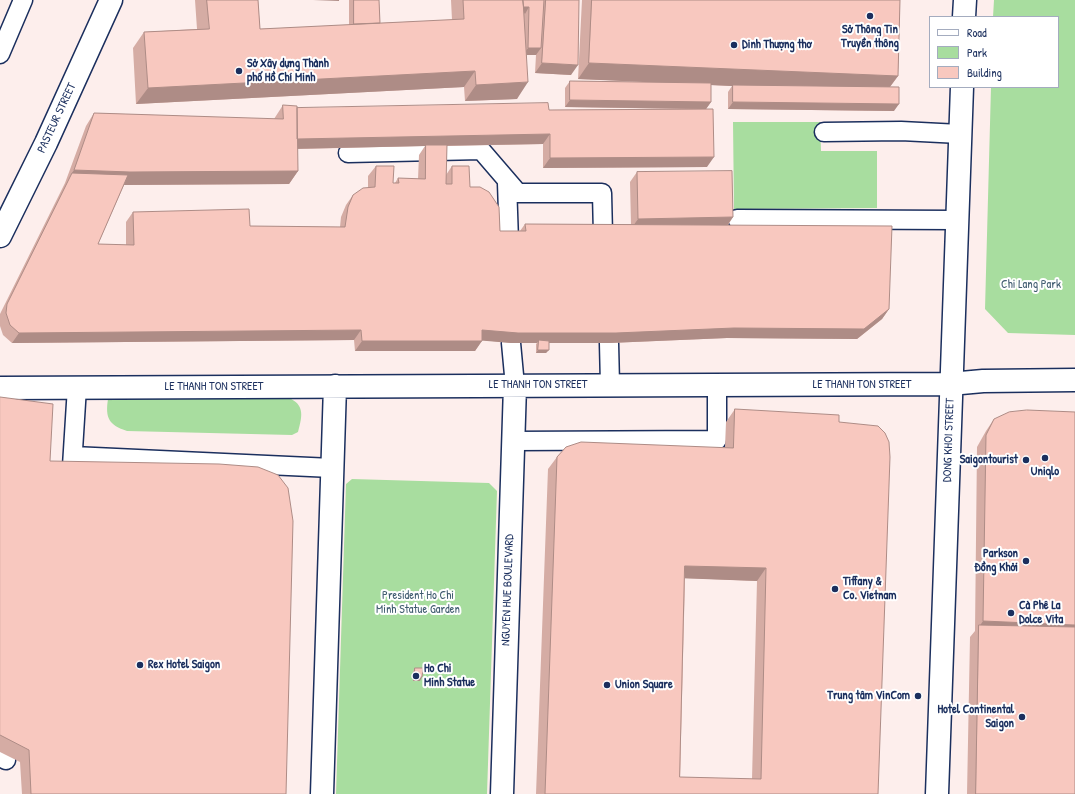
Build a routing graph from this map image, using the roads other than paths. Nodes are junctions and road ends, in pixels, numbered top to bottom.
1 (23, 0) edge
2 (111, 0) edge
3 (965, 0) edge
4 (964, 16) edge
5 (0, 54) edge
6 (962, 88) edge
7 (824, 132) dead end
8 (960, 134) junction
9 (348, 153) edge
10 (507, 183) junction
11 (737, 219) dead end
12 (956, 220) junction
13 (603, 235) edge
14 (0, 236) edge
15 (510, 241) edge
16 (511, 343) edge
17 (609, 343) edge
18 (1075, 380) edge
19 (950, 384) junction
20 (610, 385) junction
21 (335, 386) junction
22 (515, 386) junction
23 (717, 386) junction
24 (77, 387) junction
25 (0, 388) edge
26 (513, 441) junction
27 (72, 456) junction
28 (332, 468) junction
29 (71, 475) edge
30 (322, 794) edge
31 (502, 794) edge
32 (937, 794) edge

1 - 5 lane
2 - 14 street, PASTEUR STREET
3 - 4 street
6 - 8 street, DONG KHOI STREET
7 - 8 lane
8 - 12 street, DONG KHOI STREET
9 - 10 lane
10 - 13 lane
10 - 15 lane
11 - 12 lane
12 - 19 street, DONG KHOI STREET
16 - 22 lane
17 - 20 lane
18 - 19 street, LE THANH TON STREET
19 - 23 street, LE THANH TON STREET
19 - 32 street, DONG KHOI STREET
20 - 22 street, LE THANH TON STREET
20 - 23 street, LE THANH TON STREET
21 - 22 street, LE THANH TON STREET
21 - 24 street, LE THANH TON STREET
21 - 28 street
22 - 26 street, NGUYEN HUE BOULEVARD
23 - 26 lane
24 - 25 street, LE THANH TON STREET
24 - 27 lane
26 - 31 street, NGUYEN HUE BOULEVARD
27 - 28 lane
27 - 29 lane
28 - 30 street

